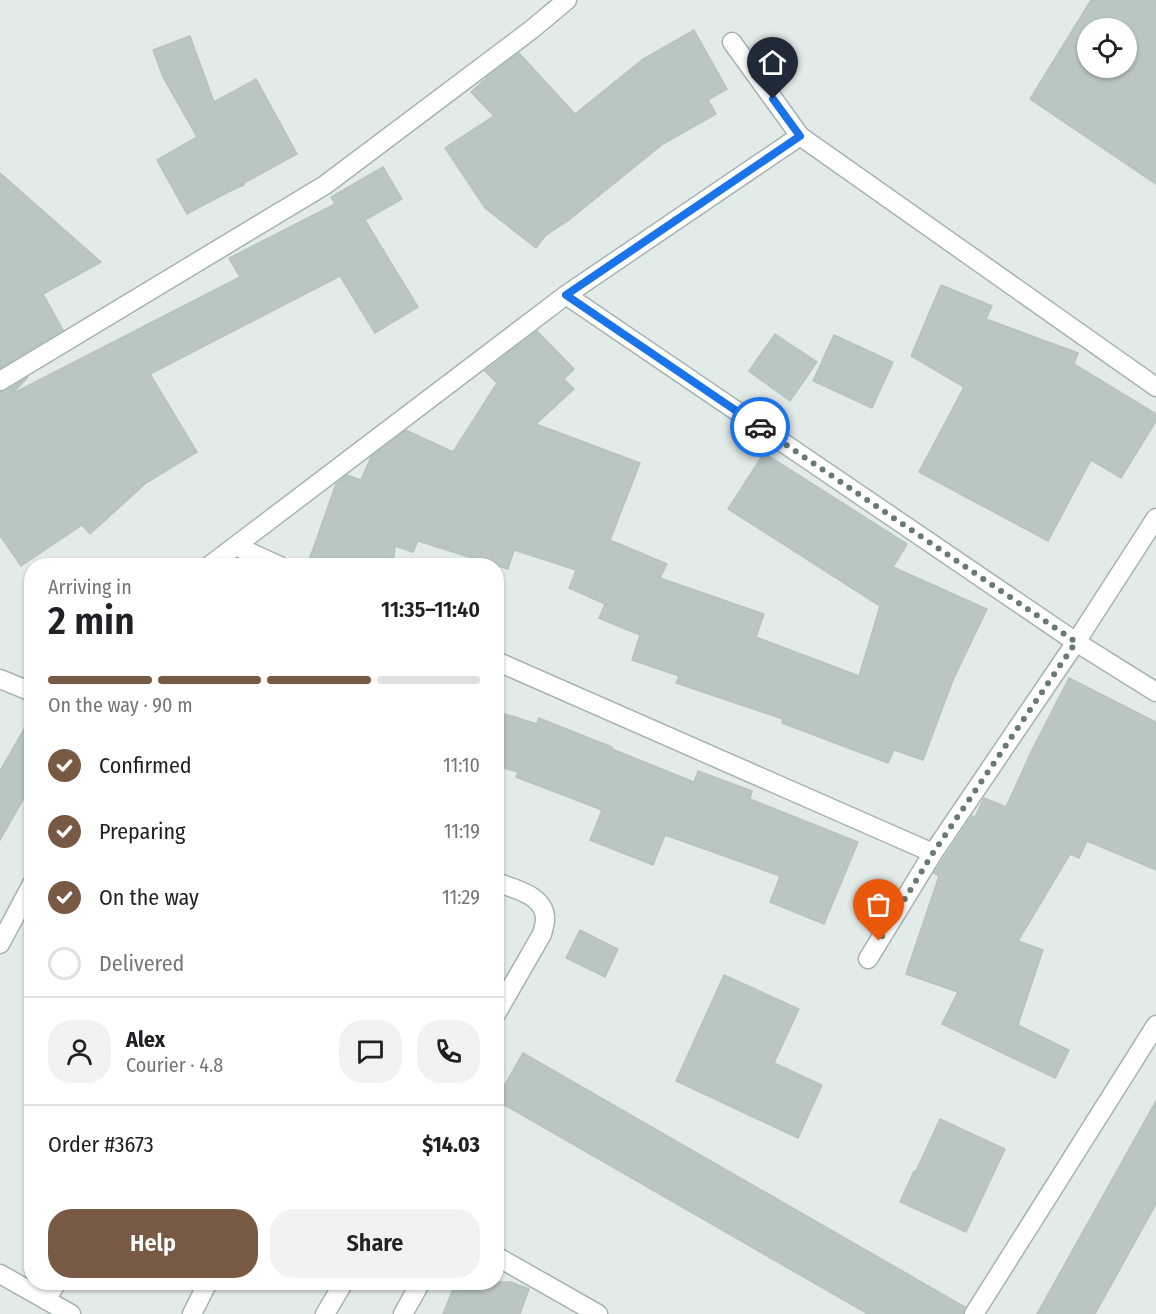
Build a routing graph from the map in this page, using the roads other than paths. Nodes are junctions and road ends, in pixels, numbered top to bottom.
1 (567, 0) edge
2 (732, 42) dead end
3 (800, 136) junction
4 (566, 295) junction
5 (0, 381) edge
6 (1156, 387) edge
7 (1156, 518) edge
8 (236, 546) junction
9 (220, 558) edge
10 (262, 558) edge
11 (1076, 642) junction
12 (504, 665) edge
13 (0, 679) edge
14 (24, 689) edge
15 (1156, 692) edge
16 (933, 853) junction
17 (504, 885) edge
18 (24, 899) edge
19 (0, 944) edge
20 (868, 959) dead end
21 (504, 1000) edge
22 (1156, 1025) edge
23 (504, 1261) edge
24 (0, 1274) edge
25 (24, 1288) edge
26 (28, 1290) edge
27 (52, 1290) edge
28 (204, 1290) edge
29 (339, 1290) edge
30 (416, 1290) edge
31 (46, 1300) junction
32 (71, 1314) edge
33 (192, 1314) edge
34 (325, 1314) edge
35 (403, 1314) edge
36 (598, 1314) edge
37 (974, 1314) edge

1 - 5 street
2 - 3 street
3 - 4 street
3 - 6 street
4 - 8 street
4 - 11 street
7 - 11 street
8 - 9 street
8 - 10 street
11 - 15 street
11 - 16 street
12 - 16 street
13 - 14 street
16 - 20 street
17 - 21 street
18 - 19 street
22 - 37 street
23 - 36 street
24 - 25 street
26 - 31 street
27 - 31 street
28 - 33 street
29 - 34 street
30 - 35 street
31 - 32 street

